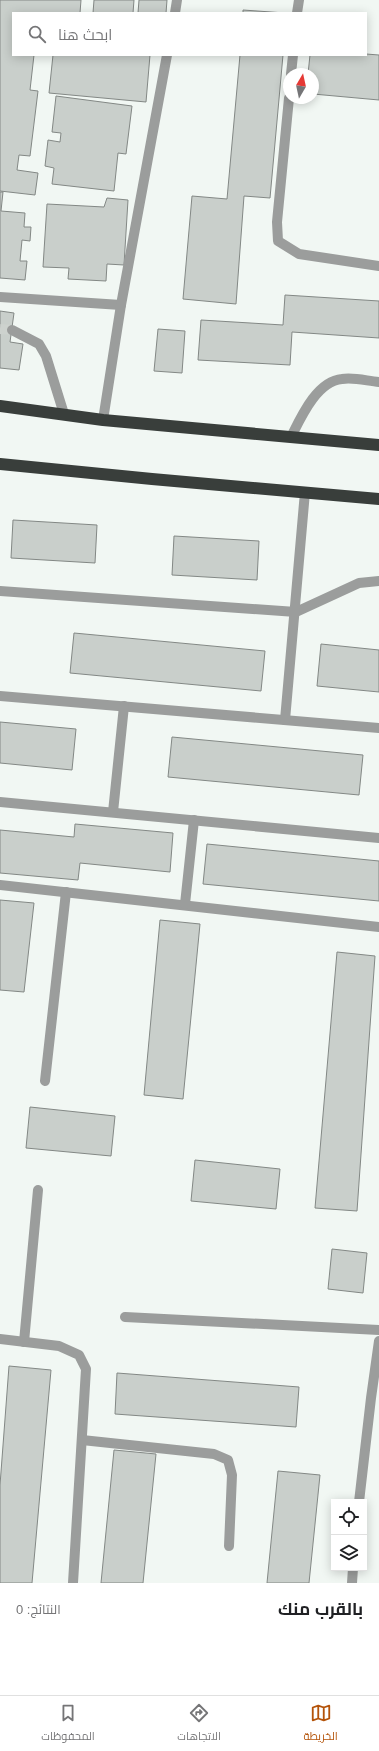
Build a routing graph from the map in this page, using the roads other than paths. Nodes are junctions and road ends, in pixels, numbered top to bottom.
1 (177, 0) edge
2 (299, 0) edge
3 (175, 12) edge
4 (297, 12) edge
5 (167, 56) edge
6 (293, 56) edge
7 (292, 68) edge
8 (288, 104) edge
9 (379, 266) edge
10 (0, 297) edge
11 (120, 305) junction
12 (12, 330) tunnel mouth
13 (379, 382) edge
14 (0, 406) edge
15 (64, 414) junction
16 (103, 420) junction
17 (291, 436) junction
18 (379, 444) edge
19 (0, 464) edge
20 (305, 492) junction
21 (379, 499) edge
22 (379, 581) edge
23 (0, 591) edge
24 (296, 612) junction
25 (0, 696) edge
26 (124, 706) junction
27 (285, 720) junction
28 (379, 728) edge
29 (0, 802) edge
30 (113, 812) junction
31 (194, 820) junction
32 (379, 838) edge
33 (0, 885) edge
34 (66, 892) junction
35 (185, 904) junction
36 (379, 927) edge
37 (45, 1081) dead end
38 (38, 1190) dead end
39 (125, 1317) dead end
40 (379, 1330) edge
41 (0, 1339) edge
42 (379, 1341) edge
43 (24, 1342) junction
44 (82, 1440) junction
45 (359, 1499) edge
46 (229, 1546) dead end
47 (353, 1571) edge
48 (73, 1583) edge
49 (352, 1583) edge

1 - 3 street
2 - 4 street
5 - 11 street
6 - 7 street
8 - 9 street
10 - 11 street
11 - 16 street
12 - 15 street
13 - 17 street
14 - 15 highway
15 - 16 highway
16 - 17 highway
17 - 18 highway
19 - 20 highway
20 - 21 highway
20 - 24 street
22 - 24 street
23 - 24 street
24 - 27 street
25 - 26 street
26 - 27 street
26 - 30 street
27 - 28 street
29 - 30 street
30 - 31 street
31 - 32 street
31 - 35 street
33 - 34 street
34 - 35 street
34 - 37 street
35 - 36 street
38 - 43 street
39 - 40 street
41 - 43 street
42 - 45 street
43 - 44 street
44 - 46 street
44 - 48 street
47 - 49 street

